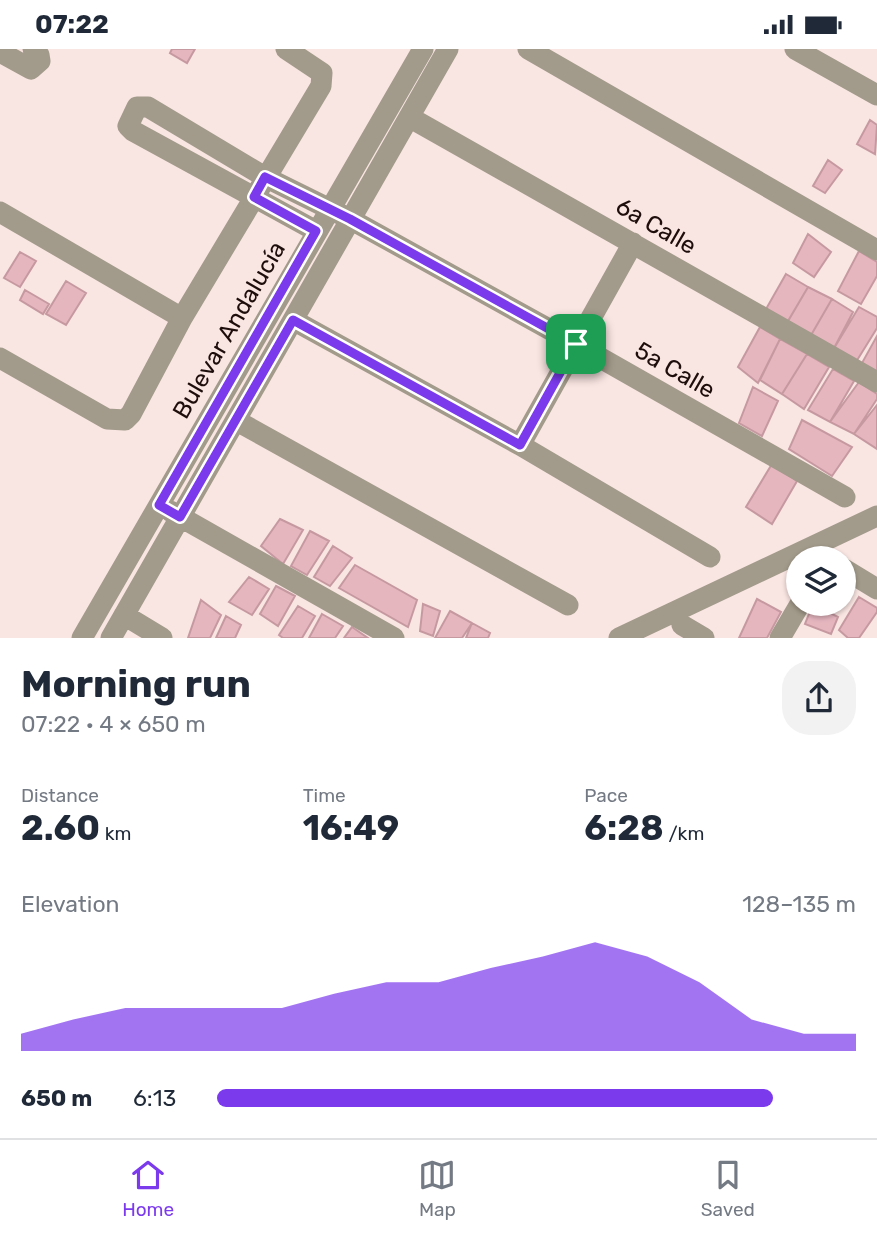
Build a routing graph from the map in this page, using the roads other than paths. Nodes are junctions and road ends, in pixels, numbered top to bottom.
1 (33, 49) edge
2 (286, 49) edge
3 (423, 49) edge
4 (448, 49) edge
5 (528, 49) edge
6 (795, 49) edge
7 (0, 52) edge
8 (877, 95) edge
9 (409, 117) junction
10 (265, 177) junction
11 (254, 197) junction
12 (330, 209) junction
13 (0, 212) edge
14 (350, 219) junction
15 (316, 231) junction
16 (633, 243) junction
17 (877, 250) edge
18 (182, 319) junction
19 (293, 320) junction
20 (576, 344) junction
21 (0, 358) edge
22 (877, 382) edge
23 (237, 421) junction
24 (520, 445) junction
25 (845, 497) dead end
26 (159, 505) junction
27 (877, 516) edge
28 (180, 517) junction
29 (710, 557) dead end
30 (856, 576) edge
31 (877, 589) edge
32 (568, 605) dead end
33 (124, 615) junction
34 (793, 616) edge
35 (682, 625) dead end
36 (82, 638) edge
37 (111, 638) edge
38 (162, 638) edge
39 (394, 638) edge
40 (619, 638) edge
41 (705, 638) edge
42 (780, 638) edge

1 - 7 street
2 - 10 street
3 - 12 street, Bulevar Andalucía
4 - 9 street, Bulevar Andalucía
5 - 17 street
6 - 8 street
9 - 14 street, Bulevar Andalucía
9 - 16 street, 6a Calle
10 - 11 street
10 - 11 street, 5a Calle
10 - 12 street, 5a Calle
11 - 15 street
11 - 18 street
12 - 14 street, 5a Calle
12 - 15 street, Bulevar Andalucía
13 - 18 street
14 - 19 street, Bulevar Andalucía
14 - 20 street, 5a Calle
15 - 26 street, Bulevar Andalucía
16 - 20 street
16 - 22 street, 6a Calle
18 - 21 street
19 - 23 street, Bulevar Andalucía
19 - 24 street
20 - 24 street
20 - 25 street, 5a Calle
23 - 28 street, Bulevar Andalucía
23 - 32 street
24 - 29 street
26 - 28 street
26 - 36 street, Bulevar Andalucía
27 - 40 street
28 - 33 street, Bulevar Andalucía
28 - 39 street
30 - 31 street
33 - 37 street, Bulevar Andalucía
33 - 38 street
34 - 42 street
35 - 41 street

